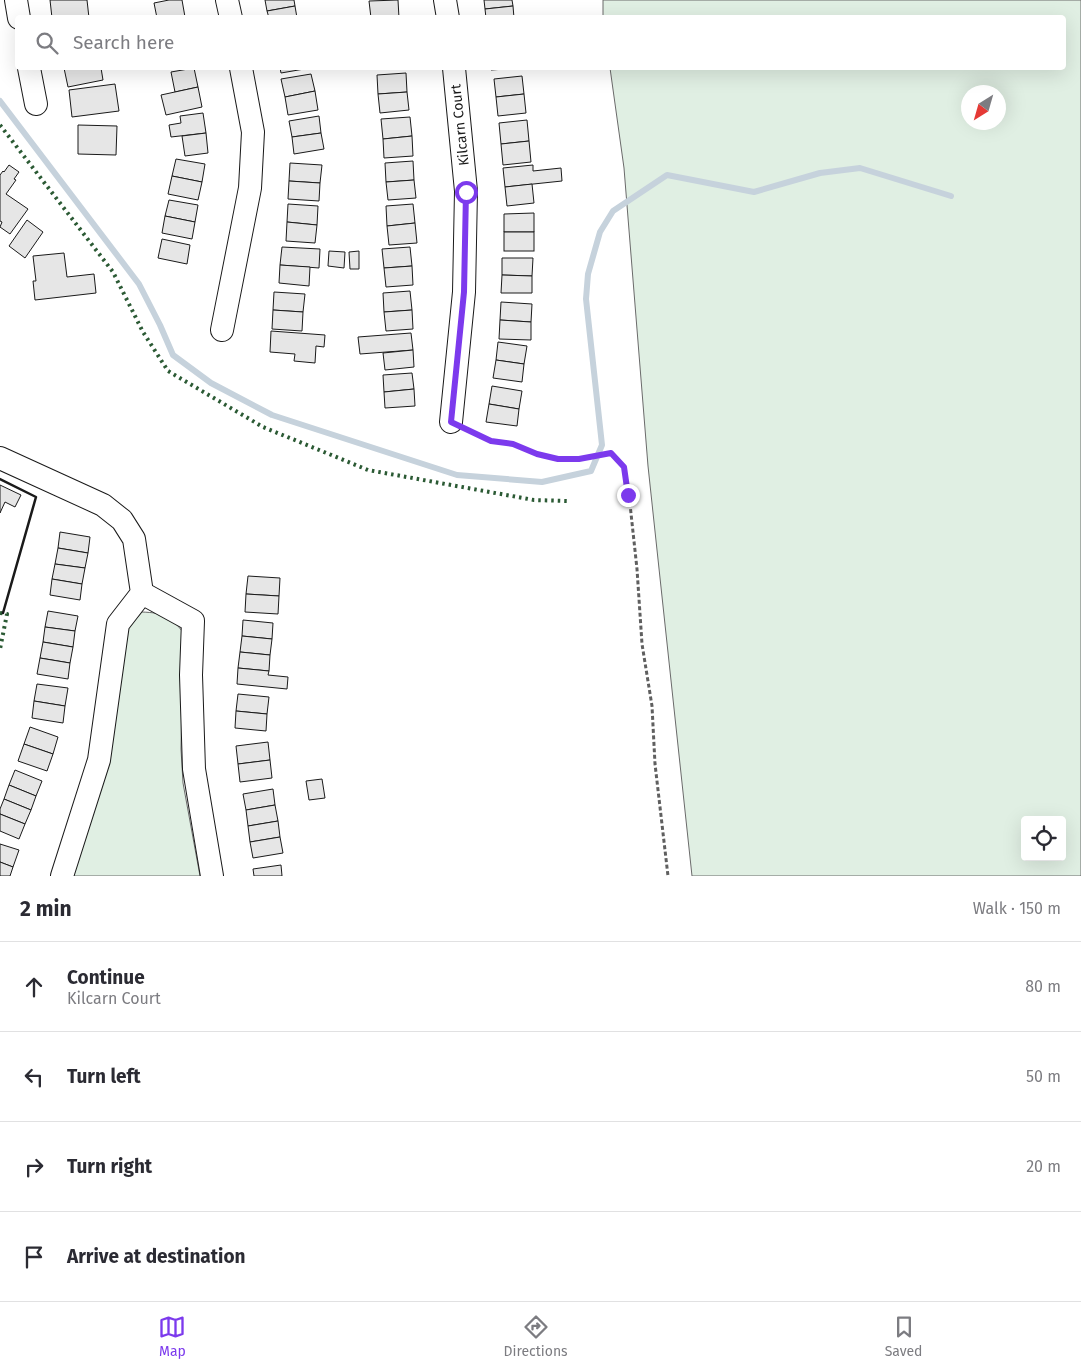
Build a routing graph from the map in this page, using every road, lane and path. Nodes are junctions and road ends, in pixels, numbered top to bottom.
1 (16, 0) edge
2 (228, 0) edge
3 (445, 0) edge
4 (18, 15) edge
5 (230, 15) edge
6 (448, 15) edge
7 (29, 70) edge
8 (241, 70) edge
9 (454, 70) edge
10 (36, 104) dead end
11 (222, 330) dead end
12 (451, 422) joint
13 (0, 458) edge
14 (142, 593) junction
15 (62, 876) edge
16 (212, 876) edge
17 (668, 876) edge

1 - 4 street
2 - 5 street
3 - 6 street
7 - 10 street
8 - 11 street
9 - 12 street, Kilcarn Court
12 - 17 path
13 - 14 street
14 - 15 street
14 - 16 street

